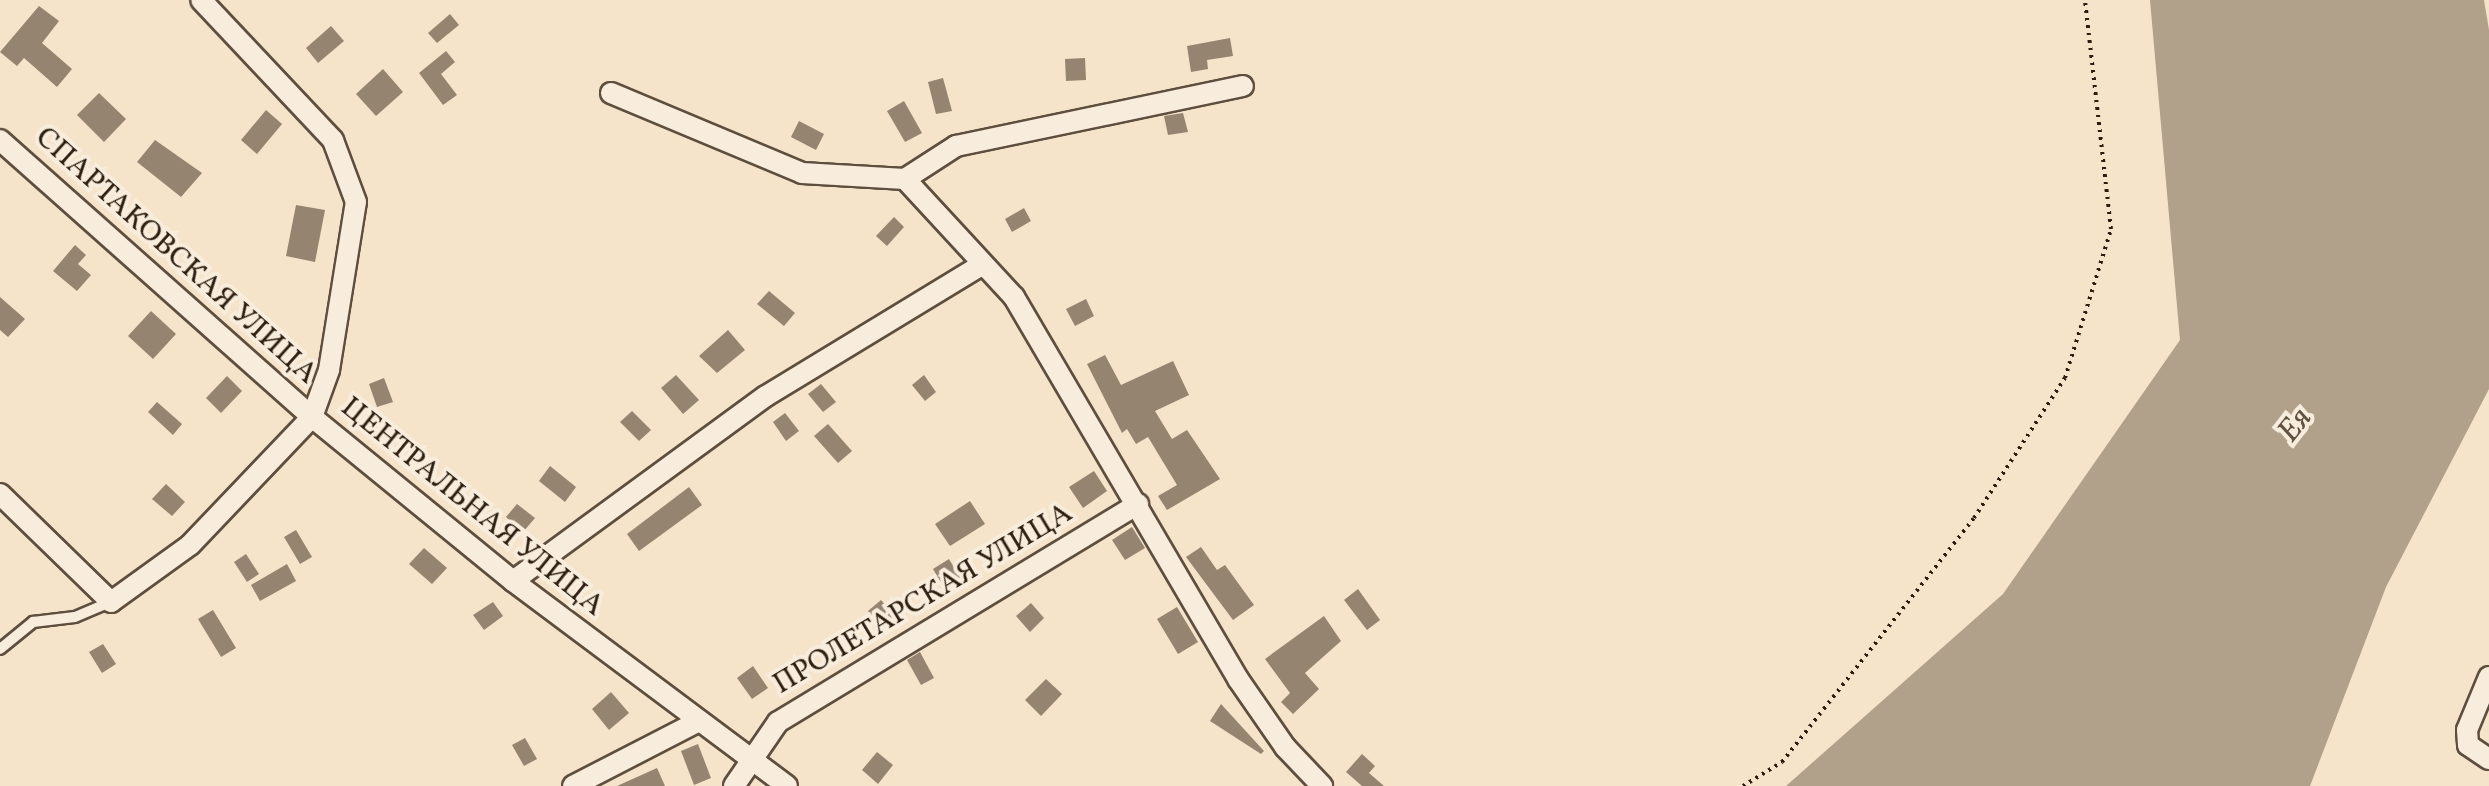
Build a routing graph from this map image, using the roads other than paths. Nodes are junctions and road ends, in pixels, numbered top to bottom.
1 (201, 0) edge
2 (1243, 86) dead end
3 (611, 93) dead end
4 (0, 140) edge
5 (905, 179) junction
6 (980, 266) junction
7 (312, 417) junction
8 (0, 494) edge
9 (1138, 504) junction
10 (513, 581) junction
11 (111, 602) junction
12 (0, 649) edge
13 (2489, 677) edge
14 (697, 722) junction
15 (753, 758) junction
16 (2489, 759) edge
17 (573, 786) edge
18 (734, 786) edge
19 (787, 786) edge
20 (1322, 786) edge

1 - 7 street
2 - 5 street
3 - 5 street
4 - 7 street, СПАРТАКОВСКАЯ УЛИЦА
5 - 6 street
6 - 9 street
6 - 10 street
7 - 10 street, ЦЕНТРАЛЬНАЯ УЛИЦА
7 - 11 street, ЦЕНТРАЛЬНАЯ УЛИЦА
8 - 11 street
9 - 15 street, ПРОЛЕТАРСКАЯ УЛИЦА
9 - 20 street
10 - 14 street, ЦЕНТРАЛЬНАЯ УЛИЦА
11 - 12 lane
13 - 16 street
14 - 15 street, ЦЕНТРАЛЬНАЯ УЛИЦА
14 - 17 street
15 - 18 street
15 - 19 street, ЦЕНТРАЛЬНАЯ УЛИЦА

